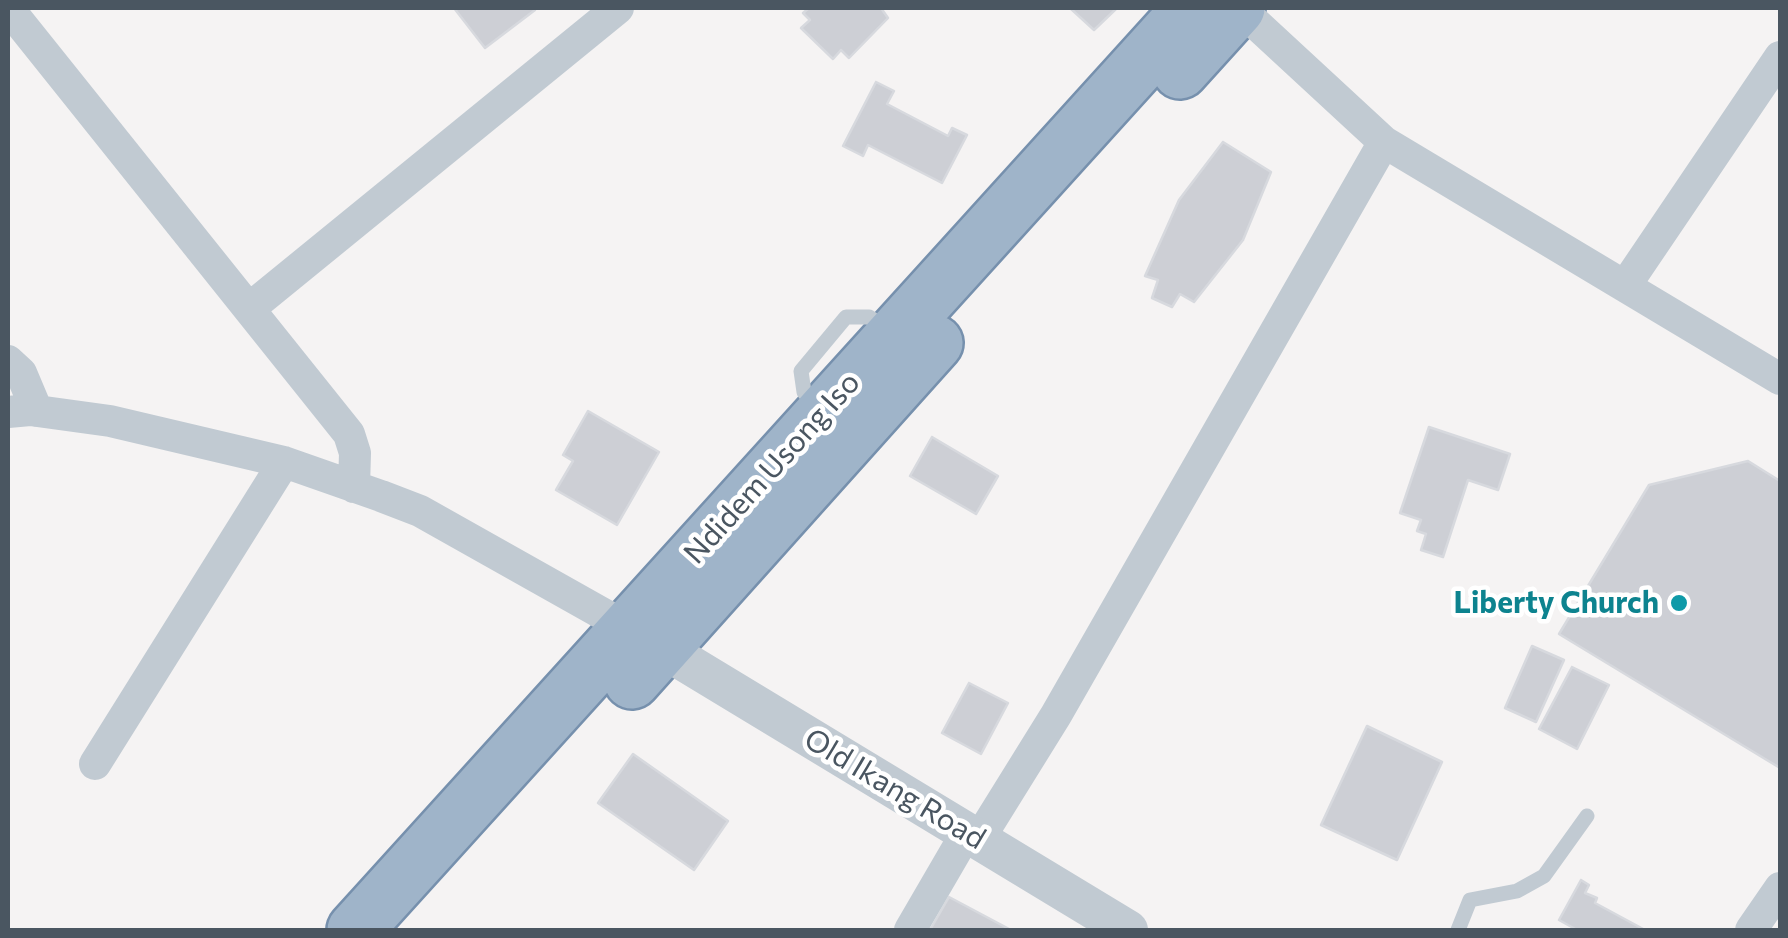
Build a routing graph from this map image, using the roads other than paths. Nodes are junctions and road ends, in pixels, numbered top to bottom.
1 (618, 8) edge
2 (1191, 8) edge
3 (1238, 8) edge
4 (26, 14) edge
5 (1780, 57) edge
6 (1384, 142) junction
7 (1625, 286) junction
8 (250, 308) junction
9 (8, 361) edge
10 (1780, 380) edge
11 (22, 411) edge
12 (284, 462) junction
13 (354, 486) junction
14 (645, 638) junction
15 (96, 764) dead end
16 (1587, 816) dead end
17 (973, 835) junction
18 (1780, 888) edge
19 (355, 930) edge
20 (404, 930) edge
21 (910, 930) edge
22 (1128, 930) edge
23 (1458, 930) edge
24 (1751, 930) edge

1 - 8 street
2 - 14 highway, Ndidem Usong Iso
3 - 6 street
3 - 14 highway, Ndidem Usong Iso
4 - 8 street
5 - 7 street
6 - 7 street
6 - 17 street
7 - 10 street
8 - 13 street
9 - 11 street
11 - 12 street
12 - 13 street
12 - 15 street
13 - 14 street
14 - 17 street, Old Ikang Road
14 - 19 highway, Ndidem Usong Iso
14 - 20 highway, Ndidem Usong Iso
16 - 23 lane
17 - 21 street
17 - 22 street, Old Ikang Road
18 - 24 street

